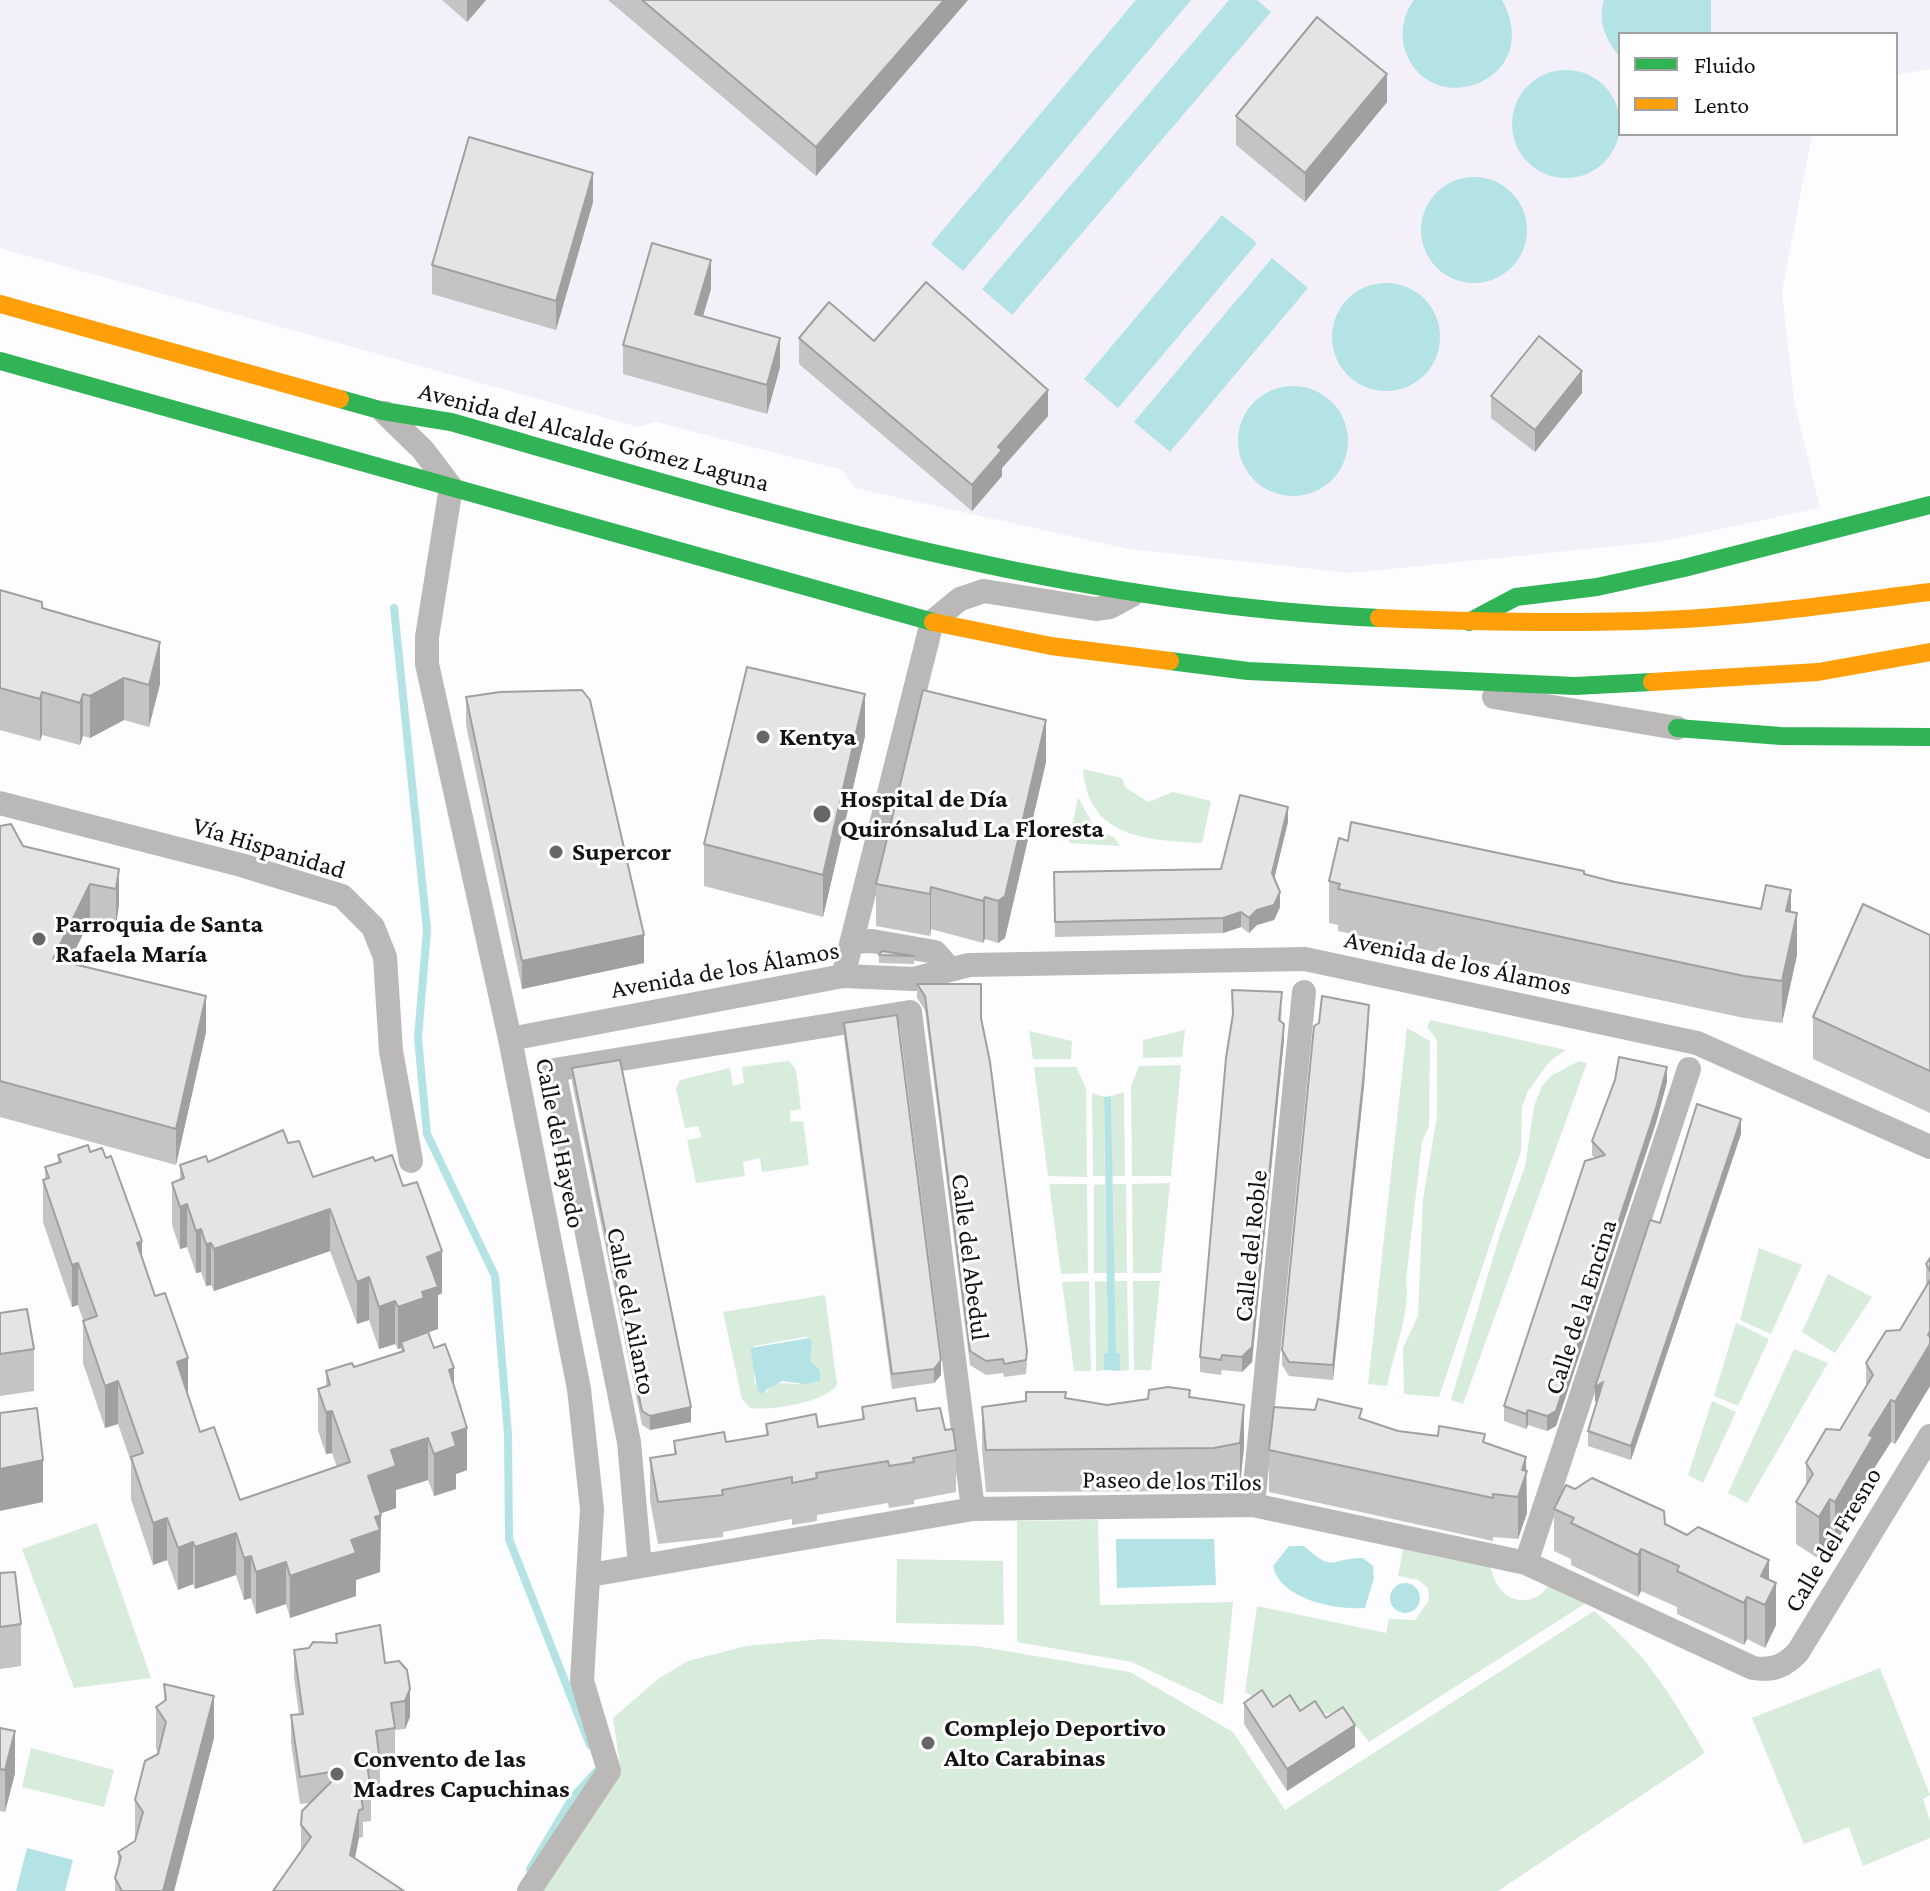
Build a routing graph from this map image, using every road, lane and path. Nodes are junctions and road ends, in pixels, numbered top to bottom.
1 (0, 304) edge
2 (0, 361) edge
3 (383, 411) junction
4 (451, 487) junction
5 (1930, 505) edge
6 (1930, 592) edge
7 (1132, 595) junction
8 (932, 622) junction
9 (1469, 622) junction
10 (1930, 652) edge
11 (1389, 679) junction
12 (1677, 728) joint
13 (1930, 737) edge
14 (0, 803) edge
15 (852, 942) junction
16 (950, 969) junction
17 (843, 976) junction
18 (1304, 992) dead end
19 (510, 1039) junction
20 (1689, 1069) dead end
21 (554, 1070) joint
22 (1930, 1147) edge
23 (411, 1161) dead end
24 (1930, 1436) edge
25 (1253, 1505) junction
26 (973, 1509) junction
27 (1526, 1563) junction
28 (640, 1566) junction
29 (590, 1575) junction
30 (1778, 1668) joint
31 (529, 1891) edge

1 - 3 main road, Avenida del Alcalde Gómez Laguna
2 - 4 main road
3 - 4 street
3 - 7 main road, Avenida del Alcalde Gómez Laguna
4 - 8 main road
4 - 19 street, Calle del Hayedo
5 - 9 main road
6 - 9 main road, Avenida del Alcalde Gómez Laguna
7 - 8 street, Avenida del Alcalde Gómez Laguna
7 - 9 main road, Avenida del Alcalde Gómez Laguna
8 - 11 main road
8 - 15 street
10 - 11 main road
11 - 12 street
12 - 13 main road
14 - 23 street, Vía Hispanidad
15 - 16 street, Avenida de los Álamos
15 - 17 street
16 - 17 street, Avenida de los Álamos
16 - 22 street, Avenida de los Álamos
17 - 19 street, Avenida de los Álamos
18 - 25 street, Calle del Roble
19 - 29 street, Calle del Hayedo
20 - 27 street, Calle de la Encina
21 - 26 street, Calle del Abedul
21 - 28 street, Calle del Ailanto
24 - 30 street, Calle del Fresno
25 - 26 street, Paseo de los Tilos
25 - 27 street, Paseo de los Tilos
26 - 28 street, Paseo de los Tilos
27 - 30 street, Paseo de los Tilos
28 - 29 street, Paseo de los Tilos
29 - 31 street, Calle del Hayedo

